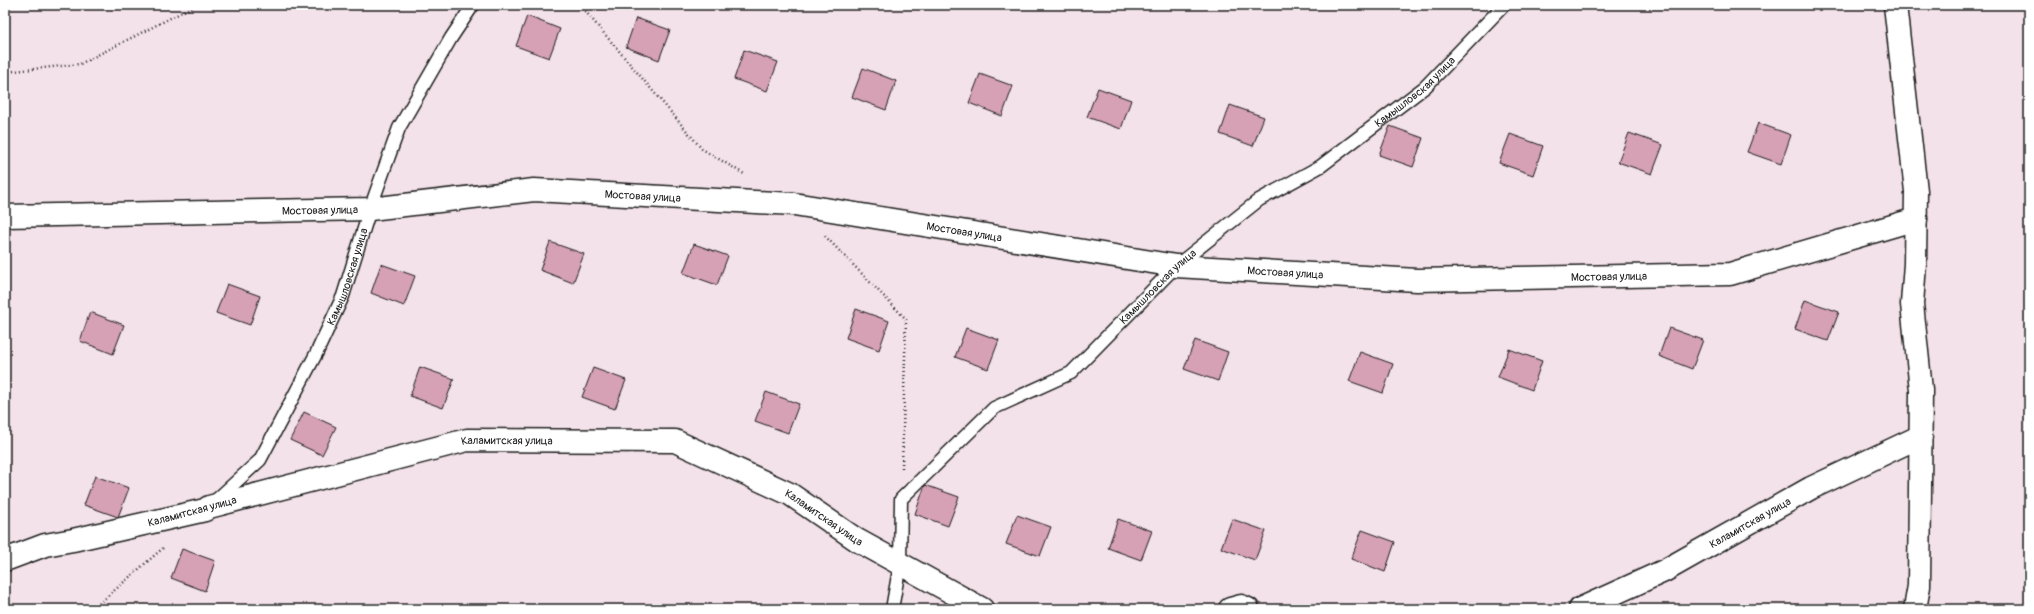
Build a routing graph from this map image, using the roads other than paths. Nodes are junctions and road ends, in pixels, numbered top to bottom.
1 (473, 5) edge
2 (1504, 5) edge
3 (1895, 5) edge
4 (370, 208) junction
5 (5, 216) edge
6 (1916, 219) junction
7 (1176, 266) junction
8 (1921, 436) junction
9 (205, 510) junction
10 (5, 560) edge
11 (900, 564) junction
12 (892, 609) edge
13 (982, 609) edge
14 (1230, 609) edge
15 (1248, 609) edge
16 (1580, 609) edge
17 (1915, 609) edge

1 - 4 lane, Камышловская улица
2 - 7 lane, Камышловская улица
3 - 6 street
4 - 5 street, Мостовая улица
4 - 7 street, Мостовая улица
4 - 9 lane, Камышловская улица
6 - 7 street, Мостовая улица
6 - 8 street
7 - 11 lane, Камышловская улица
8 - 16 street, Каламитская улица
8 - 17 street
9 - 10 street, Каламитская улица
9 - 11 street, Каламитская улица
11 - 12 lane
11 - 13 street, Каламитская улица
14 - 15 street

